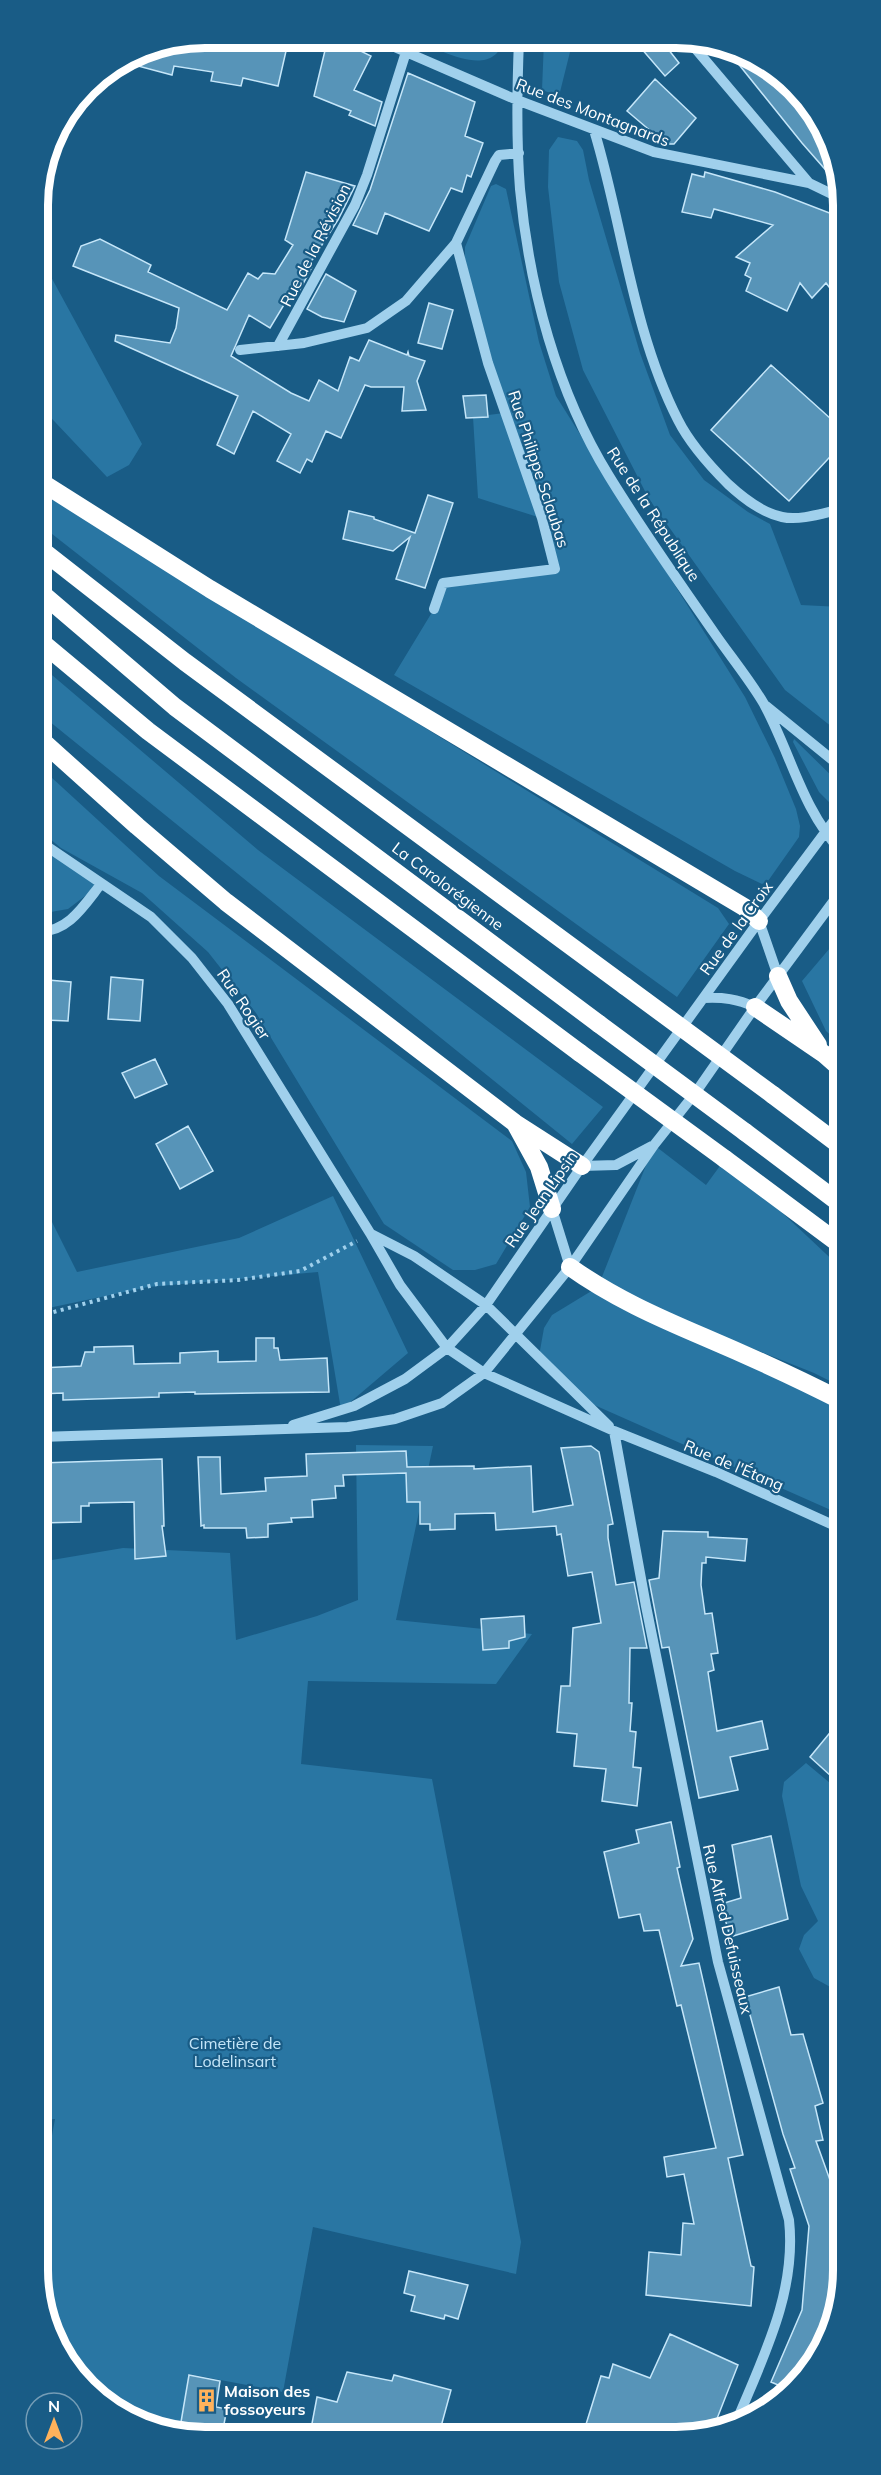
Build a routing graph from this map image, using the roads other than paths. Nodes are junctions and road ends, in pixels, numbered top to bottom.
1 (397, 48) edge
2 (519, 48) edge
3 (696, 49) edge
4 (406, 52) junction
5 (517, 100) junction
6 (594, 130) junction
7 (519, 153) junction
8 (809, 183) junction
9 (832, 194) edge
10 (456, 243) junction
11 (278, 346) junction
12 (240, 350) dead end
13 (48, 486) edge
14 (833, 511) edge
15 (48, 555) edge
16 (48, 599) edge
17 (434, 609) dead end
18 (48, 648) edge
19 (764, 704) junction
20 (48, 746) edge
21 (833, 760) edge
22 (833, 822) edge
23 (825, 833) junction
24 (833, 842) edge
25 (48, 847) edge
26 (101, 884) junction
27 (833, 902) edge
28 (759, 921) junction
29 (48, 932) edge
30 (778, 976) junction
31 (704, 998) junction
32 (755, 1007) junction
33 (824, 1054) junction
34 (833, 1062) edge
35 (657, 1064) joint
36 (515, 1123) junction
37 (833, 1140) edge
38 (654, 1145) junction
39 (582, 1166) junction
40 (833, 1198) edge
41 (552, 1209) junction
42 (370, 1233) junction
43 (833, 1239) edge
44 (570, 1267) junction
45 (486, 1305) junction
46 (518, 1334) junction
47 (447, 1348) junction
48 (484, 1373) junction
49 (833, 1396) edge
50 (282, 1429) junction
51 (614, 1431) junction
52 (48, 1437) edge
53 (833, 1525) edge
54 (739, 2413) edge

1 - 4 street, Rue des Montagnards
2 - 5 street, Rue de la République
3 - 8 street
4 - 5 street, Rue des Montagnards
4 - 11 street, Rue de la Révision
5 - 6 street, Rue des Montagnards
5 - 7 street, Rue de la République
6 - 8 street, Rue des Montagnards
6 - 14 street
7 - 10 street
7 - 19 street, Rue de la République
8 - 9 street
10 - 11 street
10 - 17 street, Rue Philippe Sclaubas
11 - 12 street
13 - 28 highway
15 - 37 highway, La Carolorégienne, bridge
16 - 40 highway, La Carolorégienne, bridge
18 - 43 highway, bridge
19 - 21 street, Rue de la République
19 - 23 street, Rue de la République
20 - 36 highway
22 - 23 street, Rue de la Croix
23 - 24 street, Rue de la République
23 - 28 street, Rue de la Croix
25 - 26 street, Rue Rogier
26 - 29 street
26 - 42 street, Rue Rogier
27 - 30 street
28 - 30 street
28 - 31 street, Rue de la Croix
30 - 32 street
30 - 33 highway
31 - 32 street
31 - 35 street, Rue de la Croix
32 - 33 highway
32 - 38 street
33 - 34 highway
35 - 39 street, Rue Jean Lipsin
36 - 39 highway
36 - 41 highway
38 - 39 street
38 - 44 street
39 - 41 street, Rue Jean Lipsin
41 - 44 street
41 - 45 street, Rue Jean Lipsin
42 - 45 street
42 - 47 street, Rue Rogier
44 - 46 street
44 - 49 highway
45 - 46 street, Rue de l'Étang
45 - 47 street, Rue Jean Lipsin
46 - 48 street
46 - 51 street, Rue de l'Étang
47 - 48 street, Rue de l'Étang
47 - 50 street, Rue Jean Lipsin
48 - 50 street
48 - 51 street, Rue de l'Étang
50 - 52 street
51 - 53 street, Rue de l'Étang
51 - 54 street, Rue Alfred Defuisseaux

